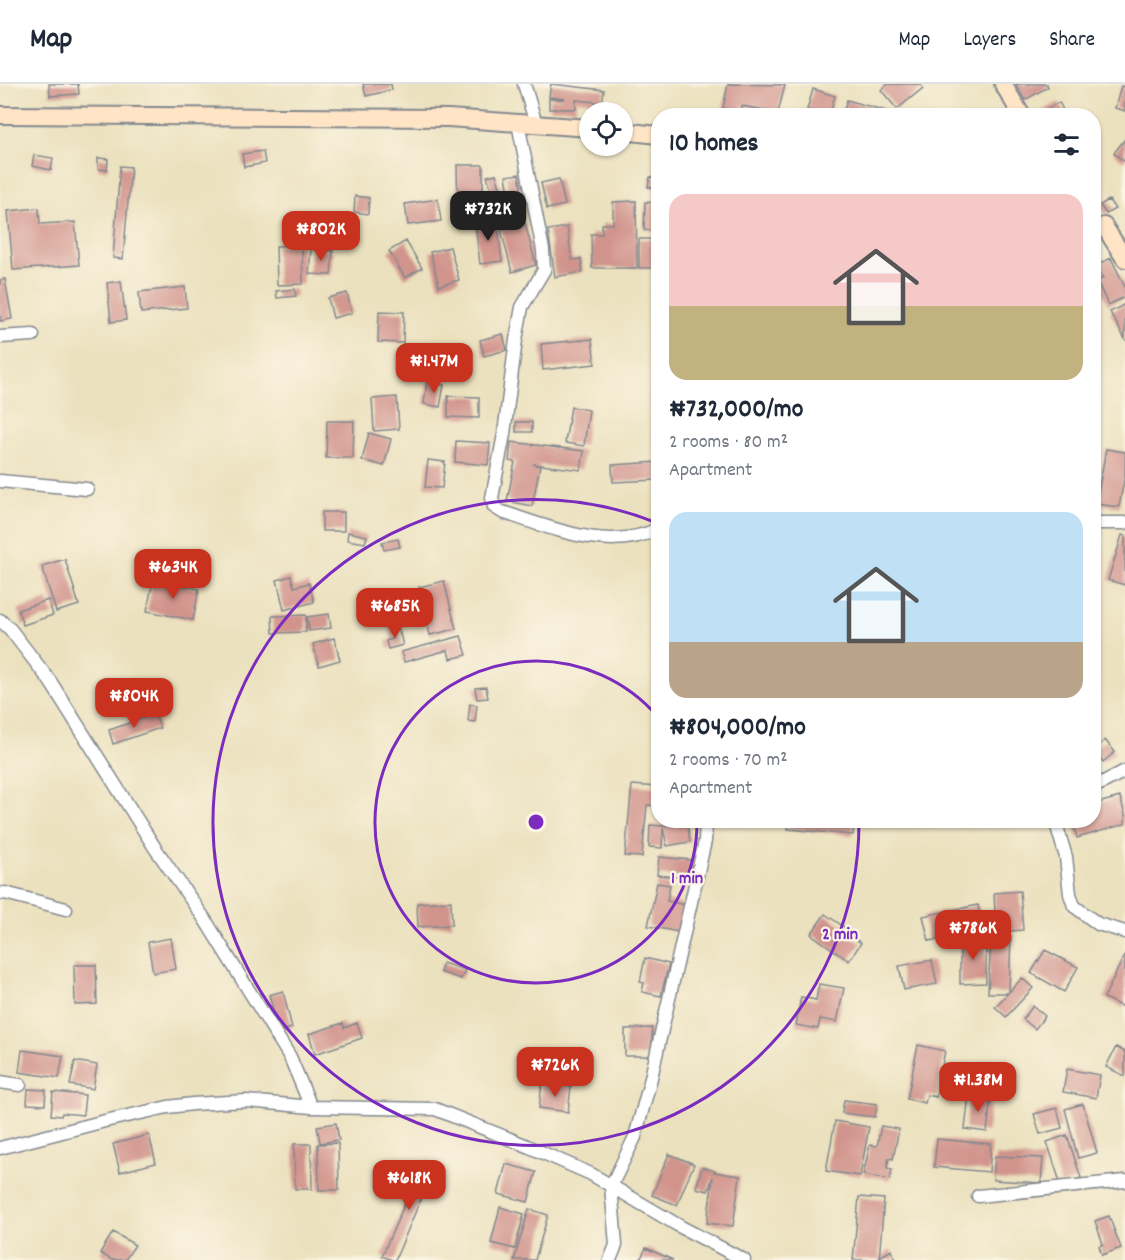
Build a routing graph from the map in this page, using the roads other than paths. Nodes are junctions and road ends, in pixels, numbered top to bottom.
1 (524, 84) edge
2 (1003, 84) edge
3 (1017, 108) edge
4 (0, 115) edge
5 (518, 123) junction
6 (536, 124) junction
7 (579, 127) edge
8 (633, 132) edge
9 (651, 134) edge
10 (1101, 226) edge
11 (1101, 228) edge
12 (1125, 233) edge
13 (1125, 259) edge
14 (33, 335) dead end
15 (0, 337) edge
16 (0, 481) edge
17 (87, 489) dead end
18 (1101, 523) edge
19 (1125, 523) edge
20 (651, 531) edge
21 (0, 620) edge
22 (1125, 771) edge
23 (1101, 784) edge
24 (706, 828) edge
25 (1057, 828) edge
26 (0, 894) edge
27 (66, 909) dead end
28 (1125, 932) edge
29 (0, 1082) edge
30 (20, 1084) dead end
31 (311, 1107) junction
32 (0, 1148) edge
33 (1125, 1181) edge
34 (611, 1186) junction
35 (978, 1196) dead end
36 (610, 1260) edge
37 (744, 1260) edge

1 - 6 street
2 - 3 main road
4 - 5 main road
5 - 6 main road
5 - 20 street
6 - 7 main road
8 - 9 main road
10 - 12 main road
11 - 13 main road
14 - 15 street
16 - 17 street
18 - 19 street
21 - 31 street
22 - 23 street
24 - 34 street
25 - 28 street
26 - 27 street
29 - 30 street
31 - 32 street
31 - 34 street
33 - 35 street
34 - 36 street
34 - 37 street

